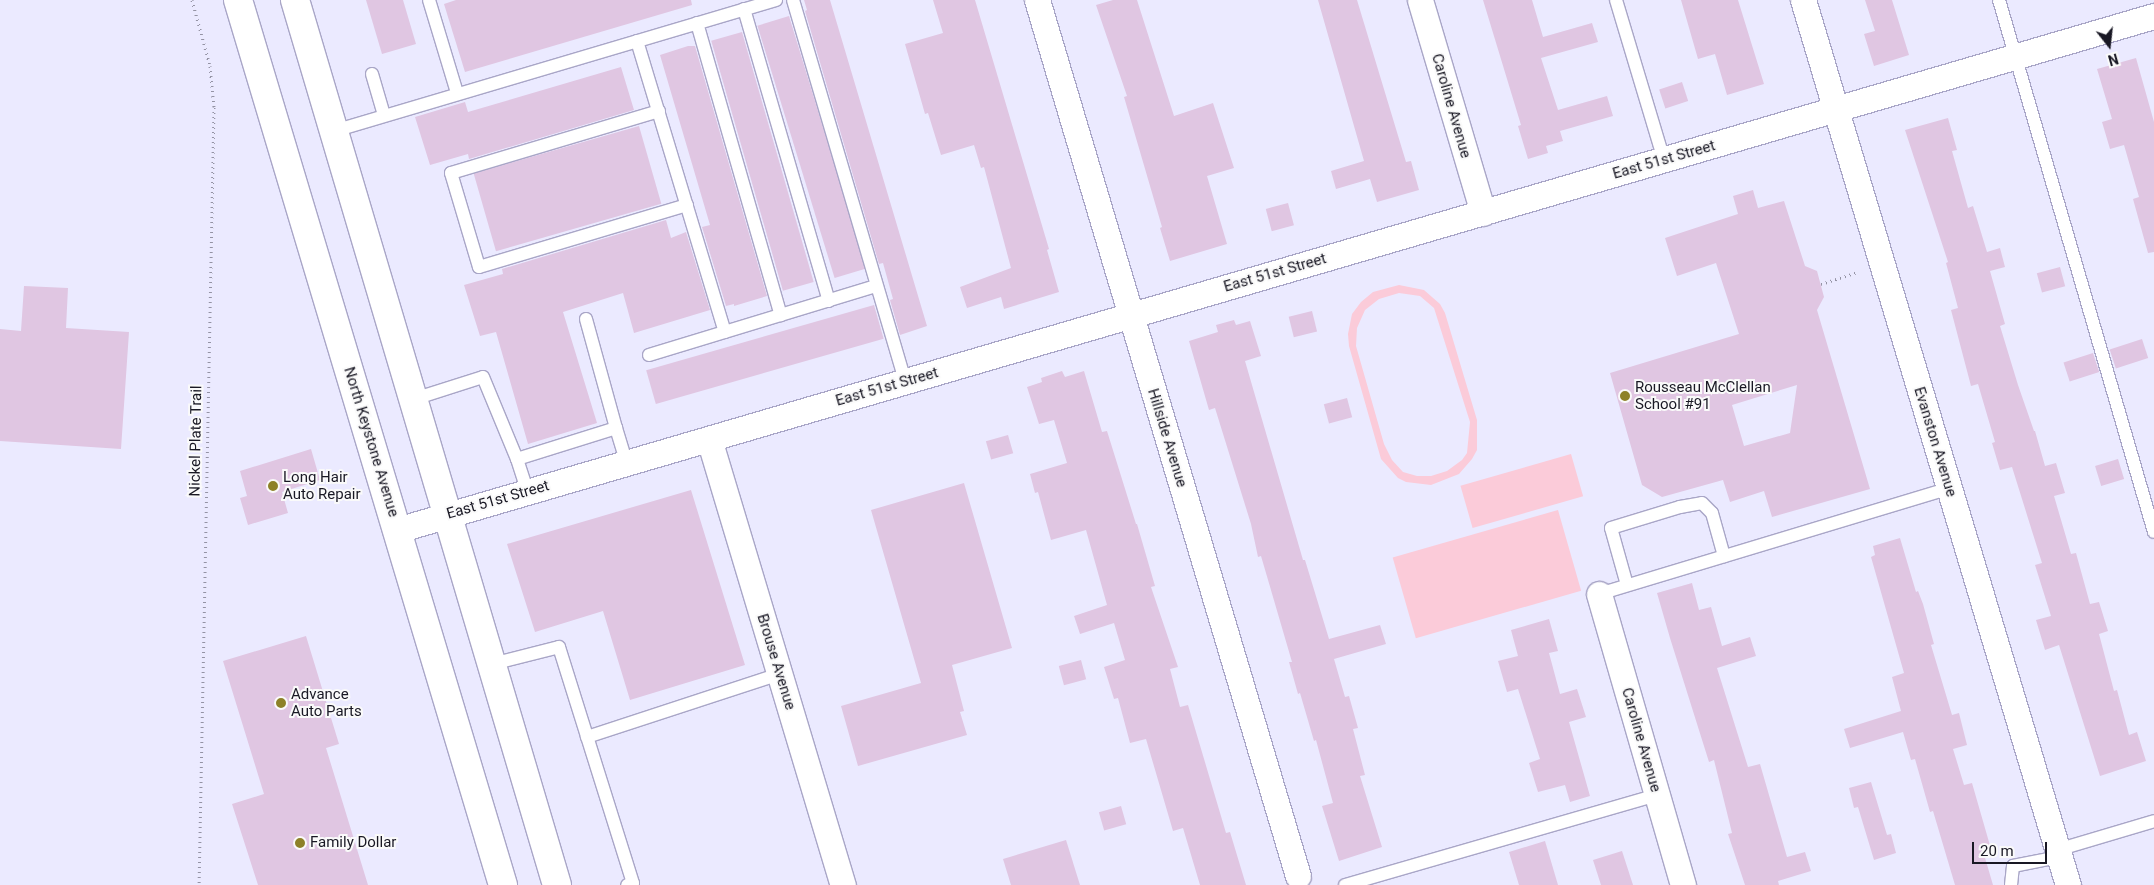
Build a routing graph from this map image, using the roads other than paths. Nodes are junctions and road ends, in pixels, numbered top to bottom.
1 (238, 0) edge
2 (295, 0) edge
3 (429, 0) edge
4 (776, 0) edge
5 (793, 0) edge
6 (1037, 0) edge
7 (1420, 0) edge
8 (1616, 0) edge
9 (1803, 0) edge
10 (1999, 0) edge
11 (744, 9) junction
12 (2154, 16) edge
13 (697, 23) junction
14 (637, 40) junction
15 (2016, 57) junction
16 (372, 74) dead end
17 (457, 93) junction
18 (1836, 110) junction
19 (658, 111) junction
20 (384, 115) junction
21 (334, 131) junction
22 (1664, 160) junction
23 (687, 205) junction
24 (1483, 213) junction
25 (876, 286) junction
26 (829, 301) junction
27 (781, 315) junction
28 (1130, 316) junction
29 (586, 319) dead end
30 (725, 332) junction
31 (649, 355) dead end
32 (905, 381) junction
33 (414, 399) junction
34 (616, 428) junction
35 (709, 439) junction
36 (517, 459) junction
37 (627, 463) junction
38 (1949, 488) junction
39 (528, 492) junction
40 (448, 515) junction
41 (397, 530) junction
42 (2154, 532) edge
43 (1724, 556) junction
44 (1627, 585) junction
45 (1599, 594) joint
46 (492, 664) junction
47 (780, 674) junction
48 (587, 737) junction
49 (1657, 795) junction
50 (2154, 821) edge
51 (2058, 853) junction
52 (1298, 876) dead end
53 (2011, 884) edge
54 (503, 885) edge
55 (557, 885) edge
56 (627, 885) edge
57 (843, 885) edge
58 (1345, 885) edge
59 (1683, 885) edge
60 (2068, 885) edge

1 - 41 main road, North Keystone Avenue
2 - 21 main road
3 - 17 lane
4 - 11 lane
5 - 25 lane
6 - 28 street, Hillside Avenue
7 - 24 street, Caroline Avenue
8 - 22 lane
9 - 18 street, Evanston Avenue
10 - 15 lane
11 - 13 lane
11 - 26 lane
12 - 15 street, East 51st Street
13 - 14 lane
13 - 27 lane
14 - 17 lane
14 - 19 lane
15 - 18 street, East 51st Street
15 - 42 lane
16 - 20 lane
17 - 20 lane
18 - 22 street, East 51st Street
18 - 38 street, Evanston Avenue
19 - 23 lane
19 - 23 lane
20 - 21 lane
21 - 33 main road
22 - 24 street, East 51st Street
23 - 30 lane
24 - 28 street, East 51st Street
25 - 26 lane
25 - 32 lane
26 - 27 lane
27 - 30 lane
28 - 32 street, East 51st Street
28 - 52 street, Hillside Avenue
29 - 34 lane
30 - 31 lane
32 - 35 street, East 51st Street
33 - 36 lane
33 - 40 main road
34 - 36 lane
34 - 37 lane
35 - 37 street, East 51st Street
35 - 47 street, Brouse Avenue
36 - 39 lane
37 - 39 street, East 51st Street
38 - 43 lane
38 - 51 street, Evanston Avenue
39 - 40 street, East 51st Street
40 - 41 street, East 51st Street
40 - 46 main road
41 - 54 main road, North Keystone Avenue
43 - 44 lane
43 - 44 lane
44 - 45 lane
45 - 49 street, Caroline Avenue
46 - 48 lane
46 - 55 main road
47 - 48 lane
47 - 57 street, Brouse Avenue
48 - 56 lane
49 - 58 lane
49 - 59 street, Caroline Avenue
50 - 51 lane
51 - 53 lane
51 - 60 street, Evanston Avenue

